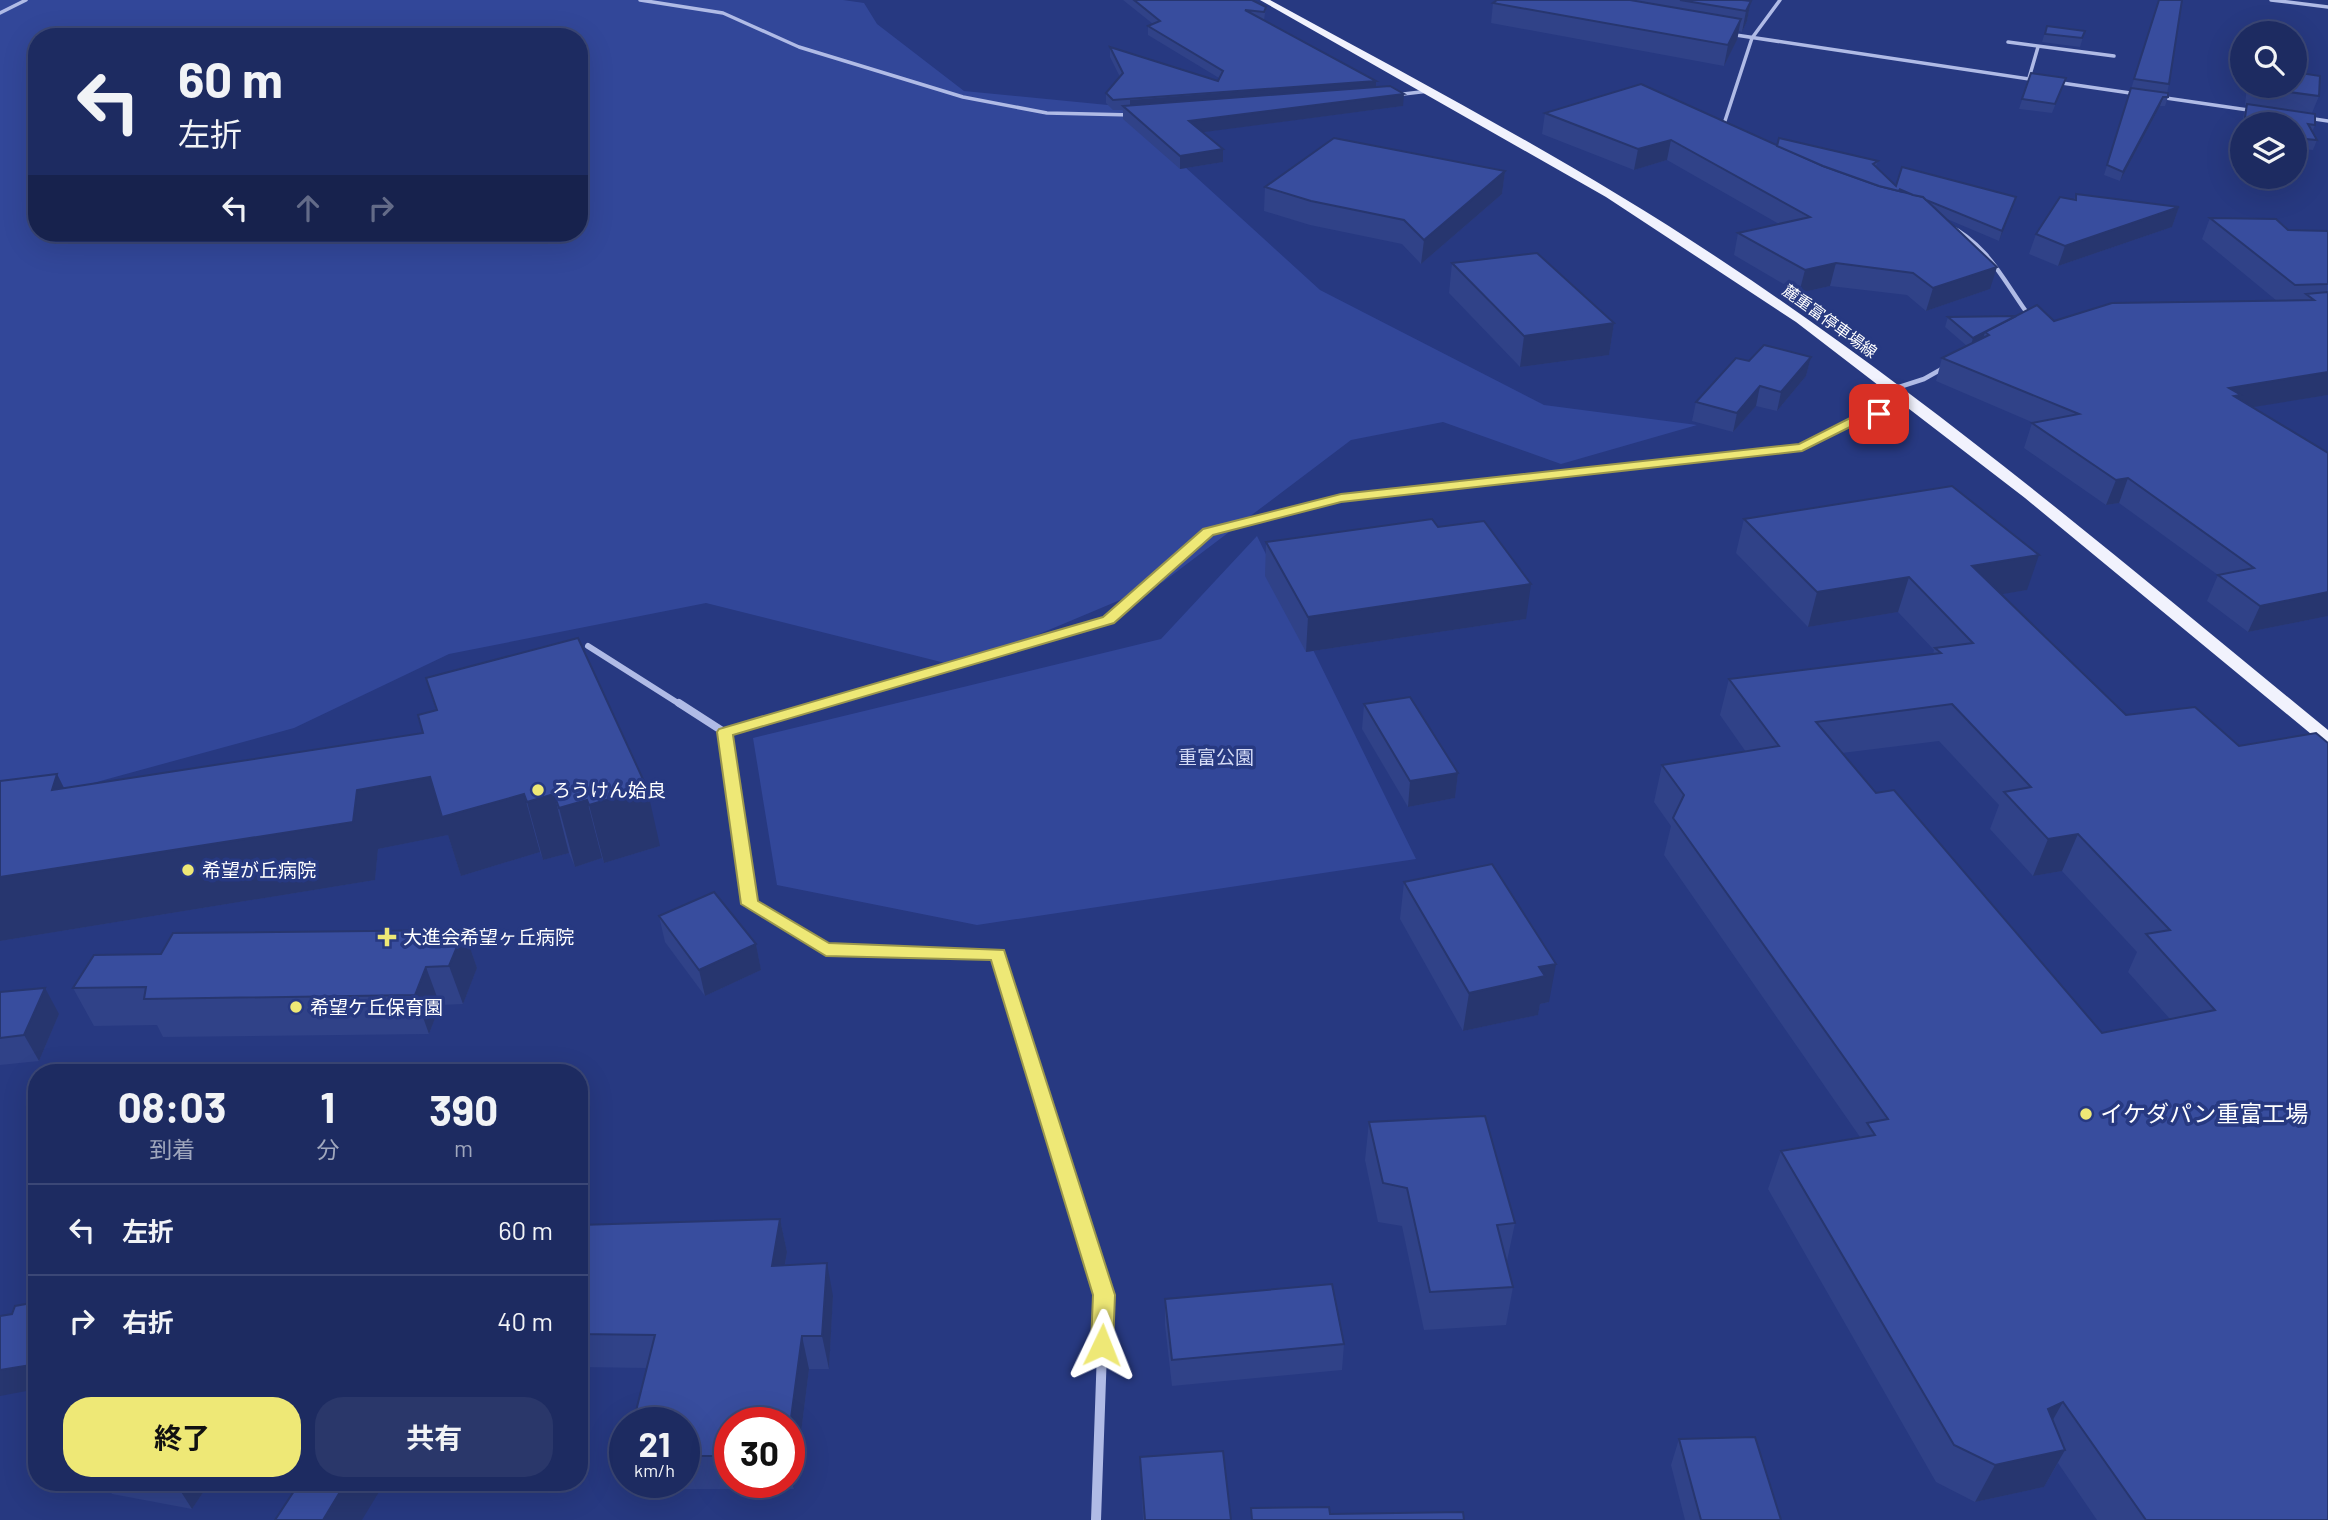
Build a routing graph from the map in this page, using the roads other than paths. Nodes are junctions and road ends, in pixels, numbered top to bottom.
1 (26, 0) edge
2 (640, 0) edge
3 (1264, 0) edge
4 (1780, 0) edge
5 (2271, 0) edge
6 (2328, 7) edge
7 (0, 13) edge
8 (1726, 33) edge
9 (1752, 38) junction
10 (2008, 42) dead end
11 (2038, 47) junction
12 (2114, 56) dead end
13 (2029, 78) junction
14 (2041, 80) edge
15 (2053, 82) edge
16 (1430, 91) junction
17 (2143, 95) edge
18 (1389, 96) edge
19 (2156, 97) edge
20 (2262, 112) edge
21 (1143, 114) edge
22 (2307, 118) edge
23 (2328, 121) edge
24 (1731, 138) edge
25 (1944, 224) edge
26 (2024, 326) edge
27 (1959, 360) edge
28 (1893, 389) junction
29 (1916, 405) junction
30 (588, 646) dead end
31 (724, 732) junction
32 (2328, 739) edge
33 (1096, 1520) edge

1 - 7 street
2 - 21 street
3 - 16 main road, 麓重富停車場線
4 - 9 street
5 - 6 street
8 - 9 street
9 - 13 street
9 - 24 street
10 - 11 street
11 - 12 street
11 - 13 street
13 - 14 street
15 - 17 street
16 - 18 street
16 - 28 main road, 麓重富停車場線
19 - 20 street
22 - 23 street
25 - 26 street
27 - 28 street
28 - 29 main road, 麓重富停車場線
29 - 31 street
29 - 32 main road, 麓重富停車場線
30 - 31 street
31 - 33 street

